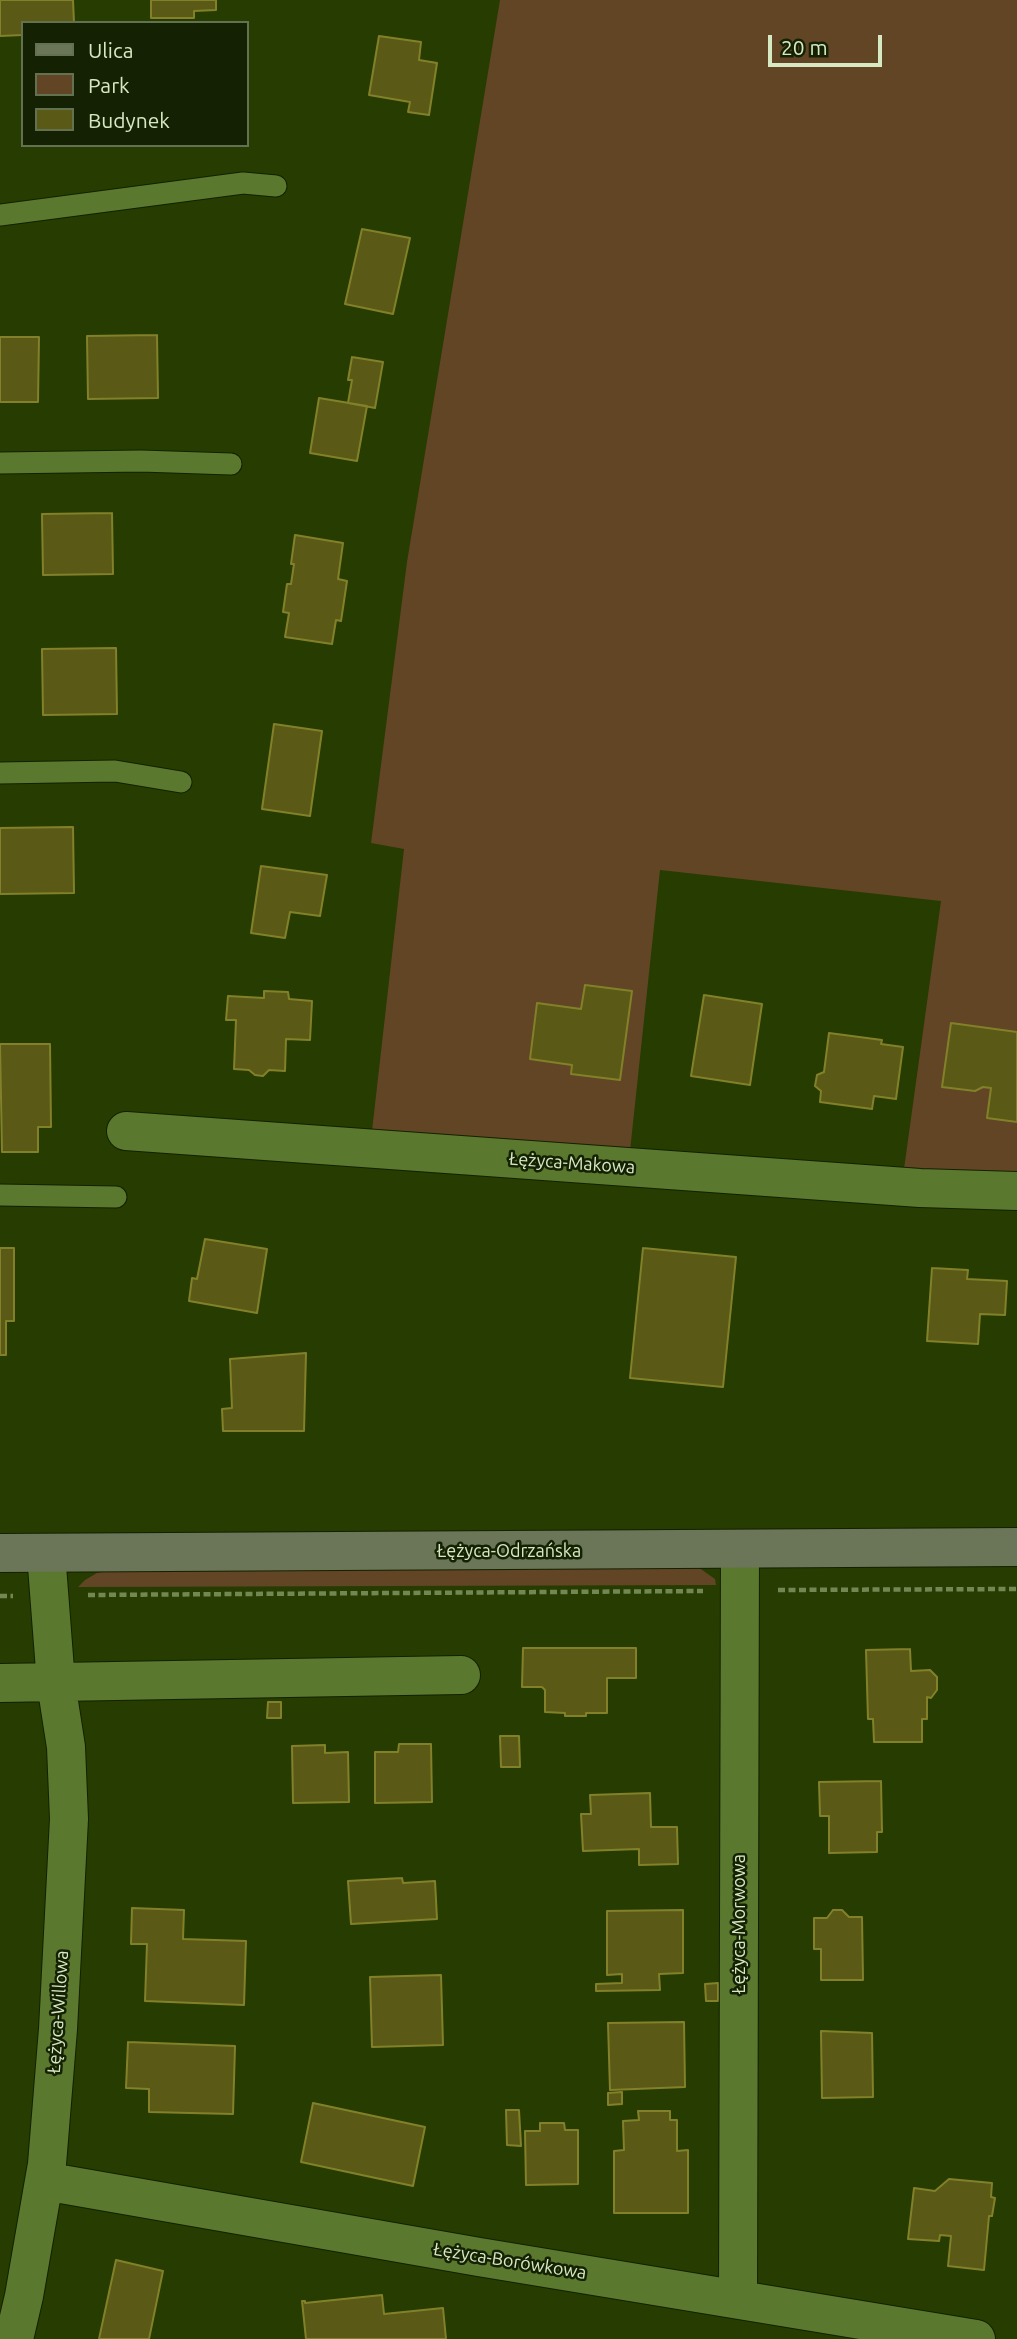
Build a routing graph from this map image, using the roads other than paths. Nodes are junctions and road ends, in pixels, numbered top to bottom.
1 (276, 186) dead end
2 (0, 215) edge
3 (0, 463) edge
4 (231, 464) dead end
5 (0, 773) edge
6 (181, 782) dead end
7 (126, 1131) dead end
8 (1017, 1191) edge
9 (0, 1195) edge
10 (116, 1197) dead end
11 (1017, 1547) edge
12 (740, 1550) junction
13 (0, 1553) edge
14 (46, 1553) junction
15 (461, 1675) dead end
16 (0, 1683) edge
17 (56, 1683) junction
18 (44, 2181) junction
19 (738, 2298) junction
20 (14, 2339) edge
21 (976, 2339) edge

1 - 2 lane
3 - 4 lane
5 - 6 lane
7 - 8 street, Łężyca-Makowa
9 - 10 lane
11 - 12 main road, Łężyca-Odrzańska
12 - 14 main road, Łężyca-Odrzańska
12 - 19 street, Łężyca-Morwowa
13 - 14 main road, Łężyca-Odrzańska
14 - 17 street, Łężyca-Willowa
15 - 17 street
16 - 17 street
17 - 18 street, Łężyca-Willowa
18 - 19 street, Łężyca-Borówkowa
18 - 20 street, Łężyca-Willowa
19 - 21 street, Łężyca-Borówkowa

